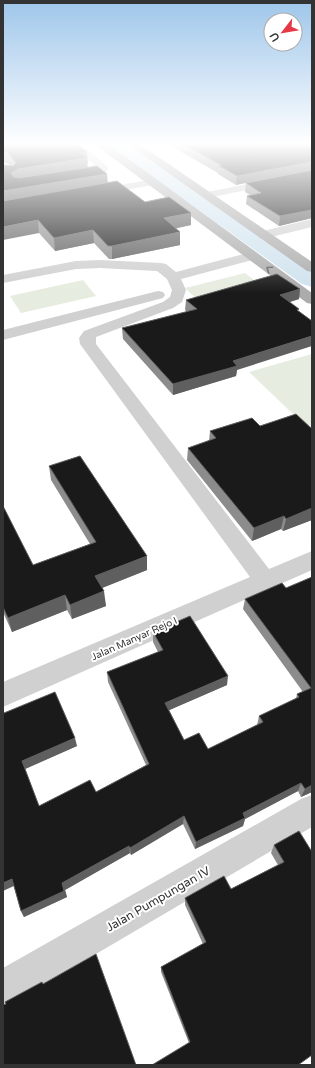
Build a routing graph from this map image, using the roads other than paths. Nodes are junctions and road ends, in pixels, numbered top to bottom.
1 (95, 193) edge
2 (170, 193) edge
3 (204, 193) edge
4 (218, 193) edge
5 (89, 194) edge
6 (207, 195) junction
7 (232, 216) junction
8 (209, 220) junction
9 (312, 223) edge
10 (263, 235) junction
11 (238, 247) junction
12 (251, 256) junction
13 (312, 268) edge
14 (174, 272) junction
15 (3, 279) edge
16 (312, 300) edge
17 (3, 335) edge
18 (312, 560) edge
19 (265, 580) junction
20 (3, 695) edge
21 (312, 810) edge
22 (3, 988) edge

1 - 5 street
2 - 8 main road
3 - 6 main road
4 - 6 street
6 - 7 main road
7 - 8 main road
7 - 10 main road
8 - 11 main road
9 - 10 street
10 - 13 main road
11 - 12 main road
11 - 14 street
12 - 14 street
16 -> 12 main road
14 - 15 street
14 - 17 street
14 - 19 street
18 - 19 street, Jalan Manyar Rejo I
19 - 20 street, Jalan Manyar Rejo I
21 - 22 street, Jalan Pumpungan IV

